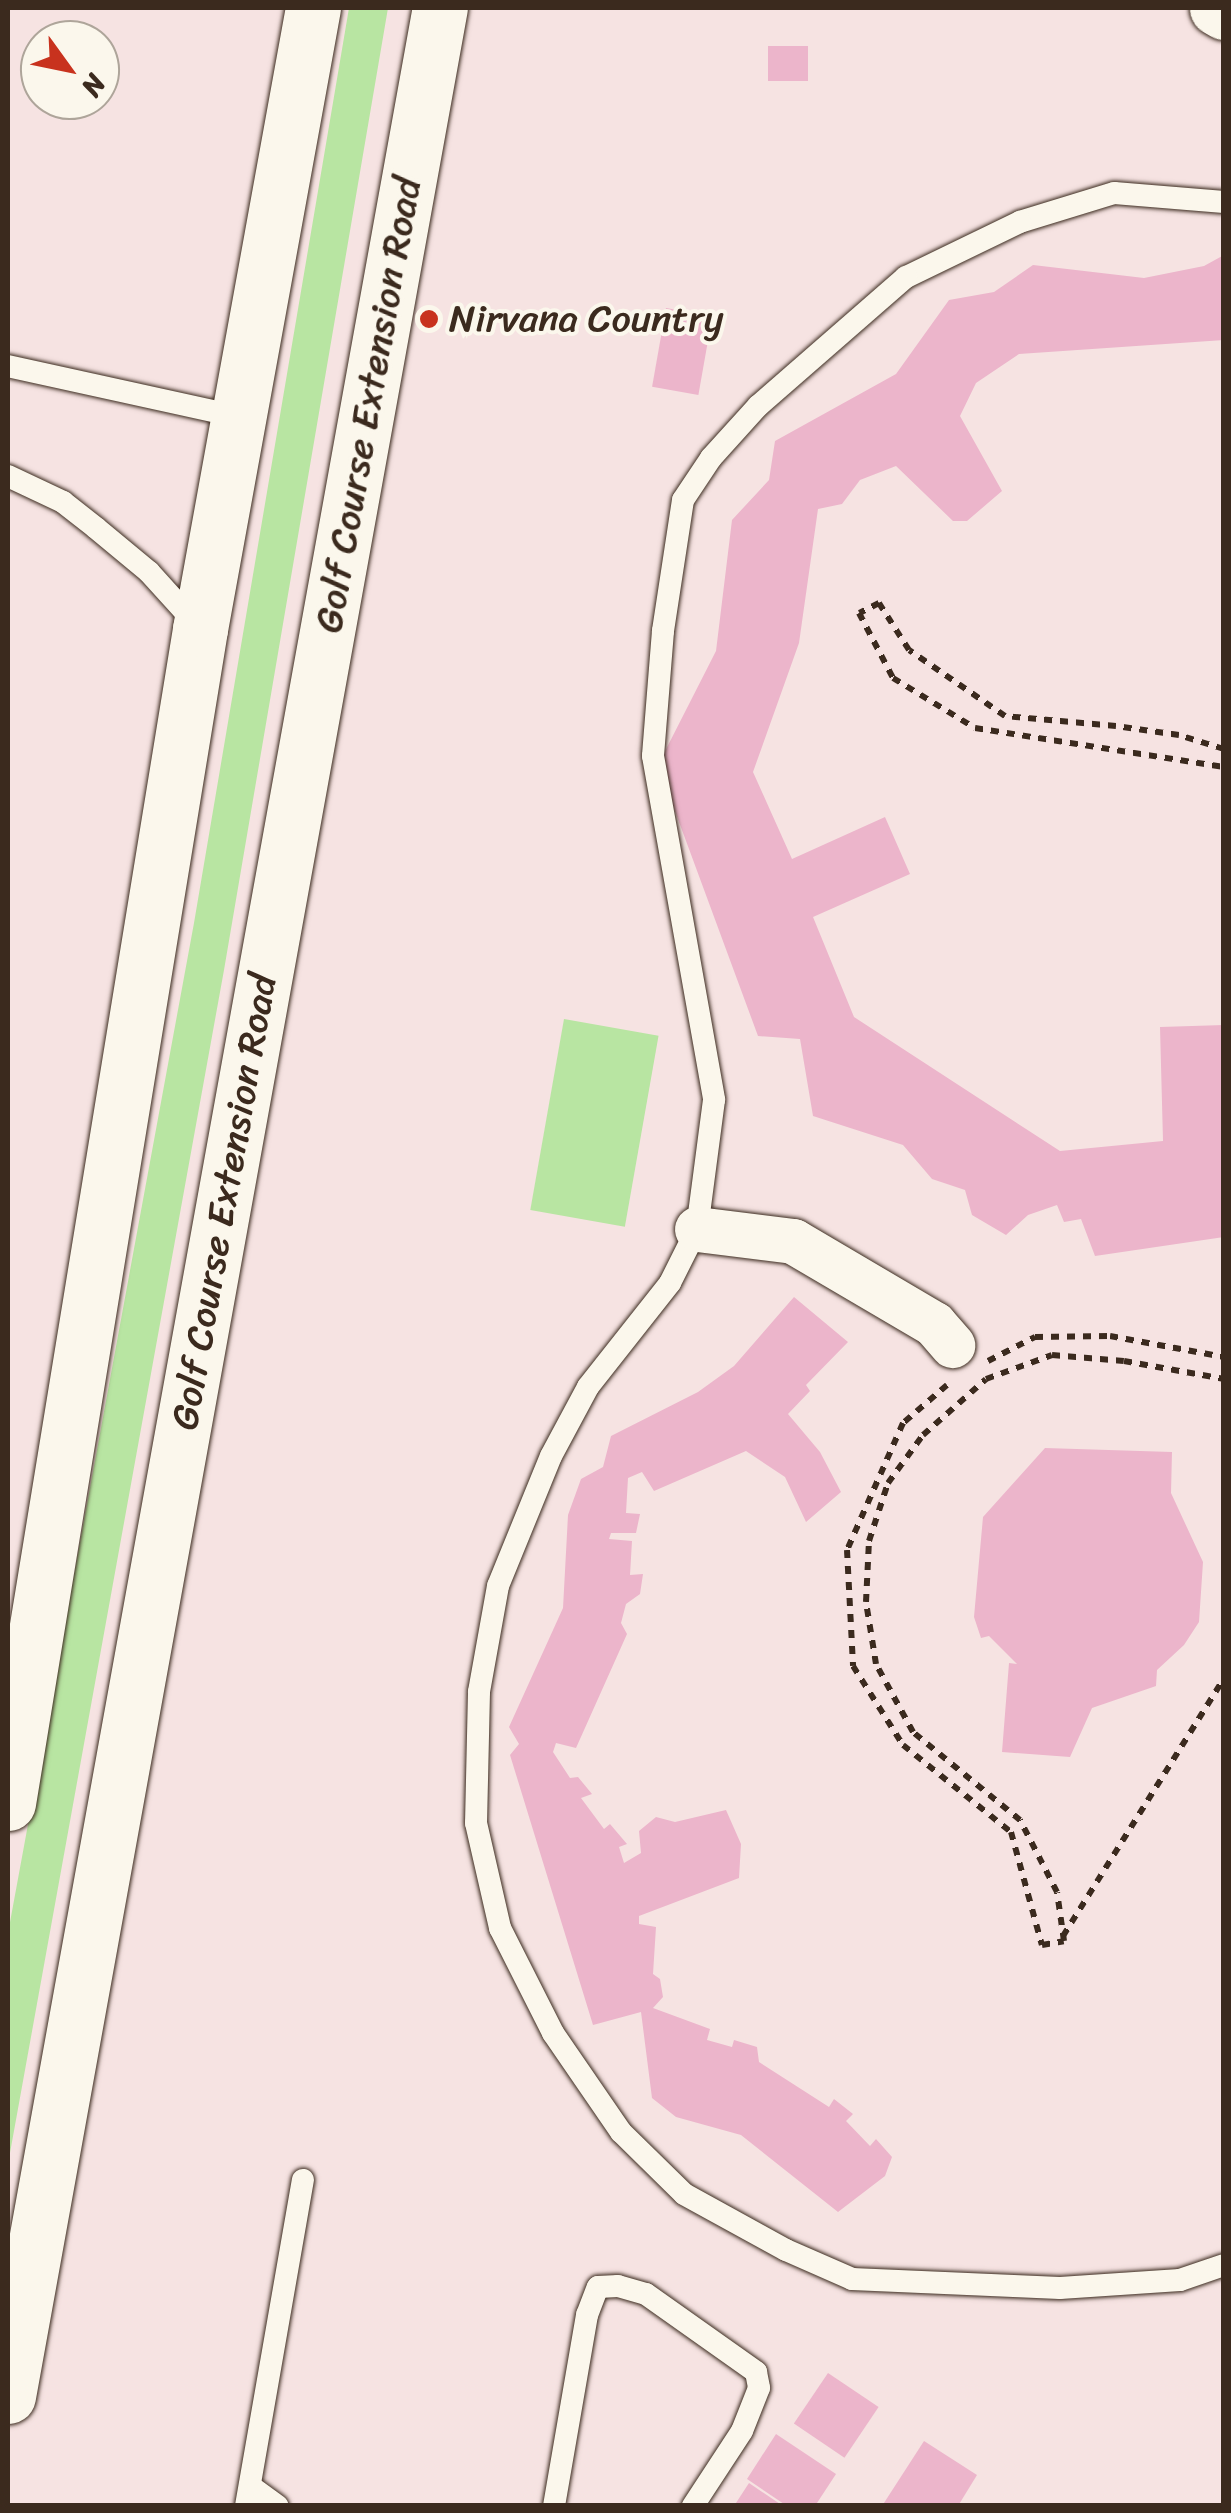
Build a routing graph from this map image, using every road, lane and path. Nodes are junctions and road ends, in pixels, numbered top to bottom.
1 (313, 8) edge
2 (440, 8) edge
3 (1217, 8) edge
4 (1224, 12) edge
5 (1224, 202) edge
6 (8, 366) edge
7 (239, 417) junction
8 (8, 476) edge
9 (200, 629) junction
10 (1224, 748) edge
11 (1224, 767) edge
12 (698, 1230) junction
13 (1224, 1357) edge
14 (962, 1364) junction
15 (1224, 1379) edge
16 (1224, 1678) edge
17 (8, 1803) edge
18 (1064, 1936) junction
19 (303, 2180) dead end
20 (1224, 2264) edge
21 (8, 2396) edge
22 (248, 2496) edge
23 (278, 2506) edge
24 (554, 2506) edge
25 (693, 2506) edge

1 - 7 main road
2 - 21 main road, Golf Course Extension Road
3 - 4 main road
5 - 12 lane
6 - 7 lane
7 - 9 main road
8 - 9 lane
9 - 17 main road
10 - 11 path
12 - 14 street
12 - 20 lane
13 - 14 path
14 - 18 path
15 - 18 path
16 - 18 path
19 - 22 lane
22 - 23 lane
24 - 25 lane

